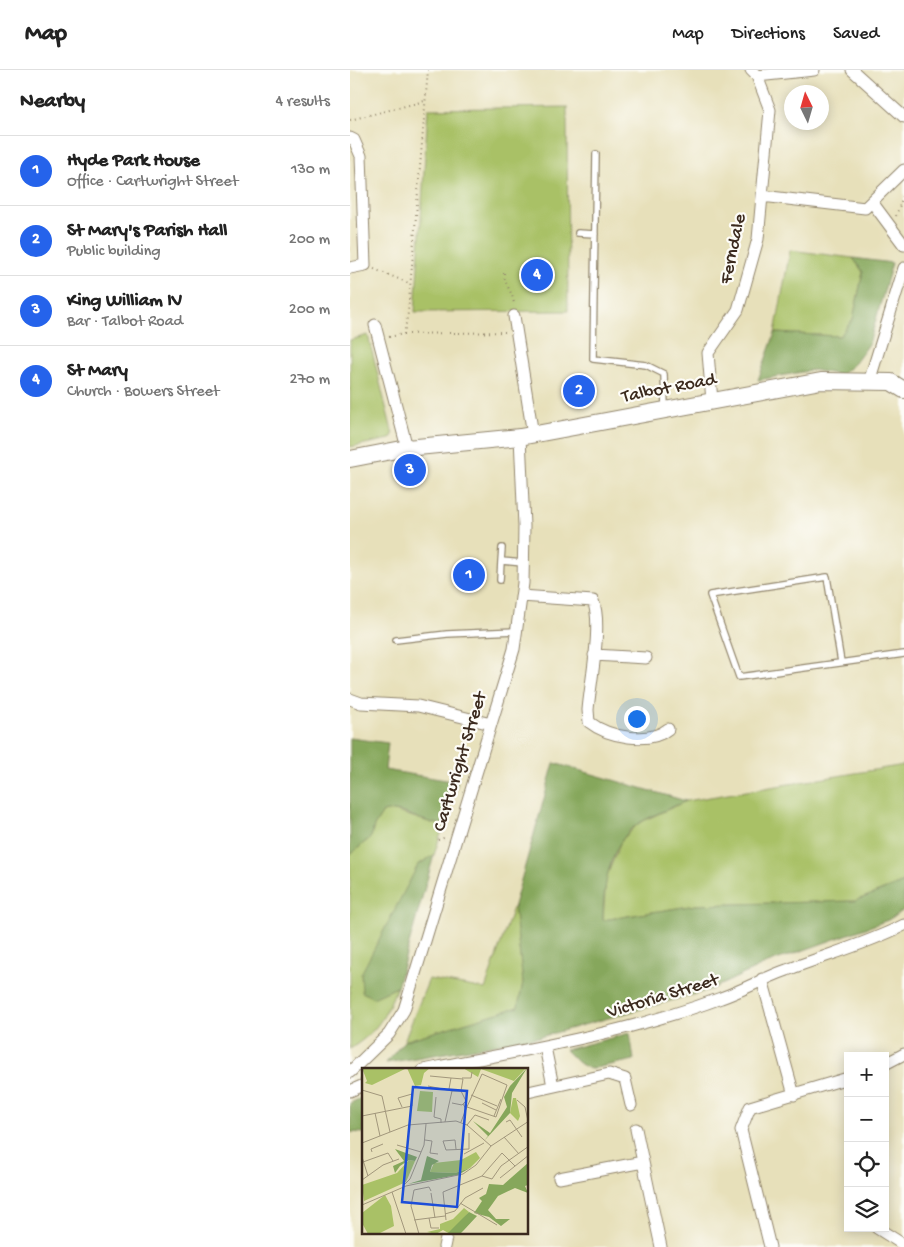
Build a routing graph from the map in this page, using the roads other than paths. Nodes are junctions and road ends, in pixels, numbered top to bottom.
1 (814, 70) edge
2 (852, 70) edge
3 (754, 73) edge
4 (904, 117) edge
5 (350, 138) edge
6 (596, 154) dead end
7 (904, 170) edge
8 (762, 196) junction
9 (872, 202) junction
10 (578, 233) dead end
11 (595, 234) junction
12 (904, 245) edge
13 (350, 268) edge
14 (904, 268) edge
15 (514, 316) road end
16 (375, 325) dead end
17 (868, 382) junction
18 (904, 390) edge
19 (712, 401) junction
20 (665, 410) junction
21 (526, 436) junction
22 (407, 448) junction
23 (350, 459) edge
24 (502, 548) dead end
25 (502, 561) junction
26 (523, 563) junction
27 (500, 580) dead end
28 (521, 596) junction
29 (516, 631) junction
30 (396, 640) dead end
31 (904, 654) edge
32 (594, 655) junction
33 (646, 658) dead end
34 (841, 662) junction
35 (350, 699) edge
36 (491, 724) junction
37 (668, 729) dead end
38 (904, 925) edge
39 (762, 979) junction
40 (545, 1047) junction
41 (904, 1054) edge
42 (889, 1062) edge
43 (434, 1068) edge
44 (350, 1072) edge
45 (844, 1079) edge
46 (362, 1086) edge
47 (553, 1086) junction
48 (350, 1091) edge
49 (529, 1092) edge
50 (794, 1095) junction
51 (631, 1106) dead end
52 (636, 1129) dead end
53 (643, 1162) junction
54 (559, 1178) dead end
55 (883, 1232) edge
56 (447, 1234) edge
57 (904, 1246) edge
58 (444, 1247) edge
59 (661, 1247) edge
60 (770, 1247) edge

1 - 3 street
2 - 4 street
3 - 8 street, Ferndale
5 - 13 street
6 - 11 lane
7 - 9 street
8 - 9 street
8 - 19 street, Ferndale
9 - 12 street
10 - 11 lane
11 - 20 lane
14 - 17 street
15 - 21 street, Cartwright Street
16 - 22 street
17 - 18 street, Talbot Road
17 - 19 street, Talbot Road
19 - 20 street, Talbot Road
20 - 21 street, Talbot Road
21 - 22 street, Talbot Road
21 - 26 street, Cartwright Street
22 - 23 street, Talbot Road
24 - 25 lane
25 - 26 lane
25 - 27 lane
26 - 28 street, Cartwright Street
28 - 29 street, Cartwright Street
28 - 32 street
29 - 30 lane
29 - 36 street, Cartwright Street
31 - 34 lane
32 - 33 street
32 - 37 street
34 - 34 lane
35 - 36 street
36 - 44 street, Cartwright Street
38 - 39 street, Victoria Street
39 - 40 street, Victoria Street
39 - 50 street
40 - 43 street, Victoria Street
40 - 47 street
41 - 42 street
45 - 50 street
46 - 48 street
47 - 49 street
47 - 51 street
50 - 60 street
52 - 53 street
53 - 54 street
53 - 59 street
55 - 57 street
56 - 58 street

